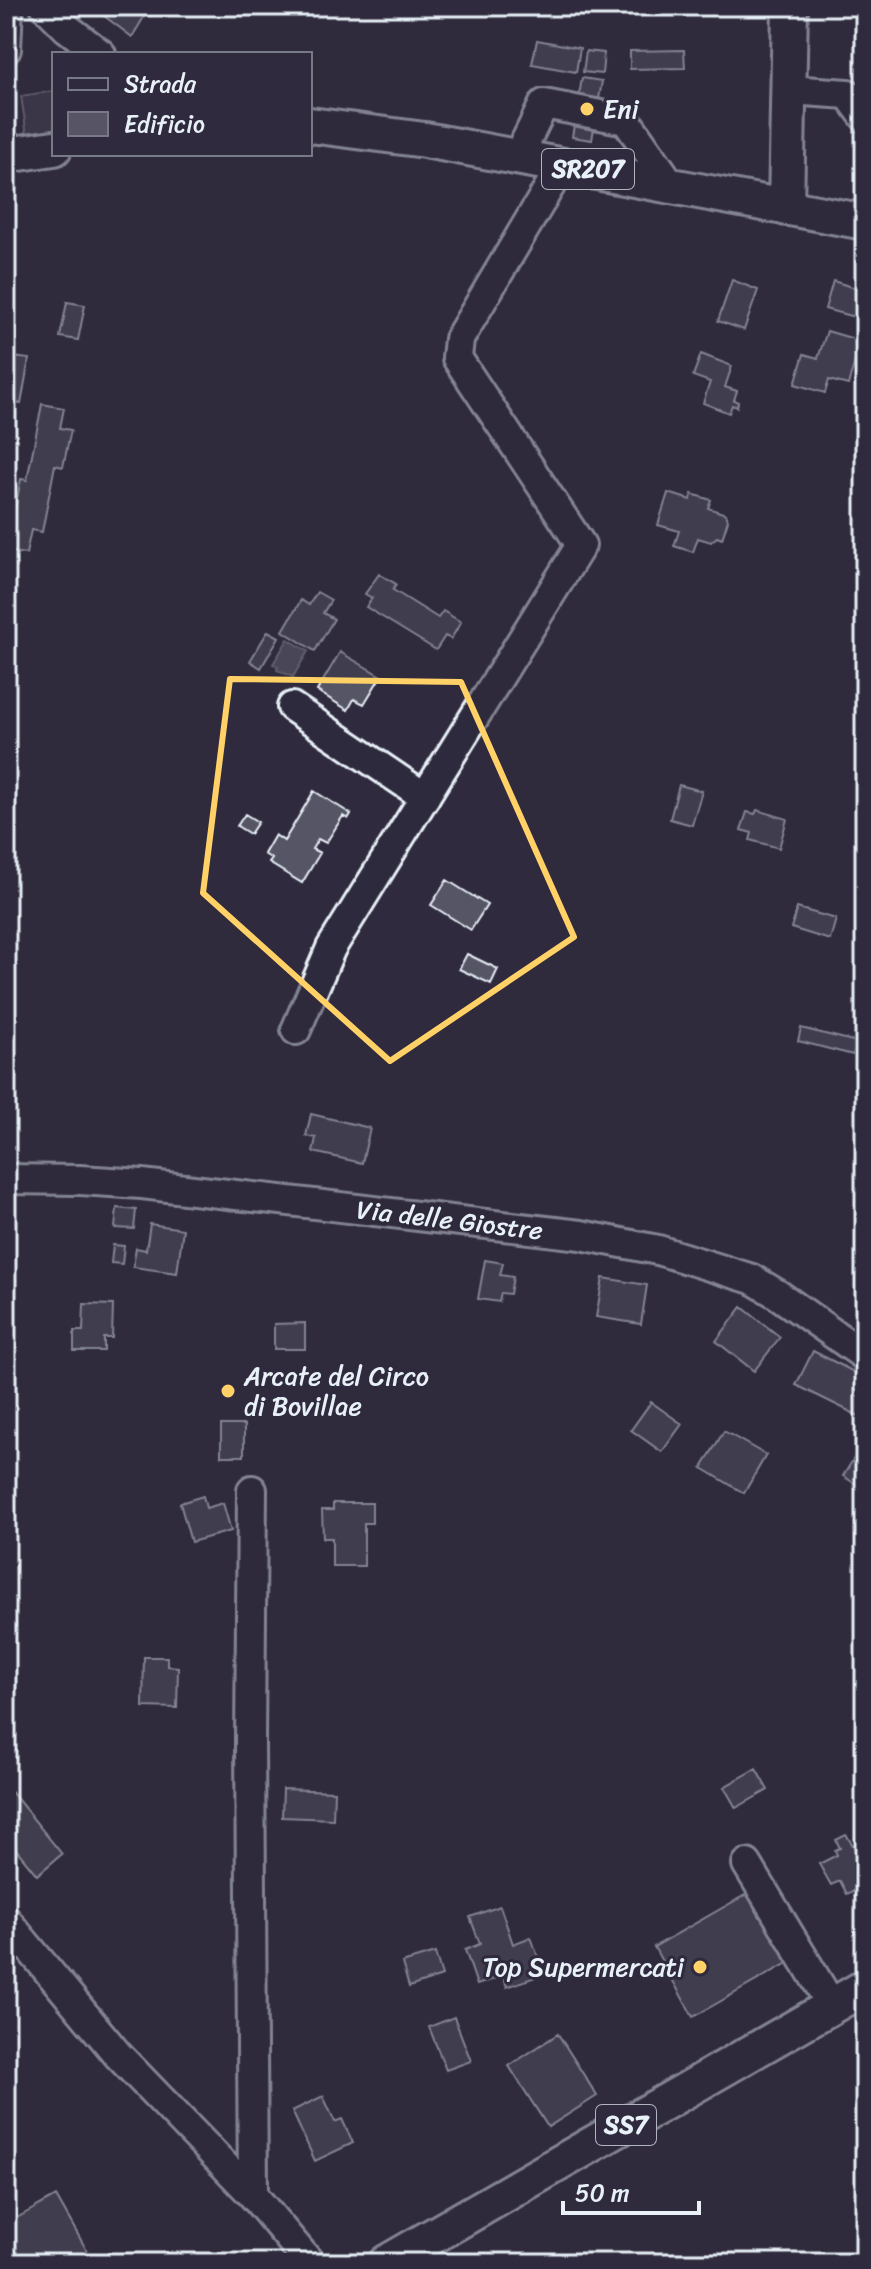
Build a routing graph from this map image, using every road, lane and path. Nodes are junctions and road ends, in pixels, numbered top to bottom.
1 (8, 6) edge
2 (45, 6) edge
3 (790, 6) edge
4 (6, 49) edge
5 (98, 52) edge
6 (789, 90) junction
7 (865, 117) edge
8 (312, 125) edge
9 (52, 148) edge
10 (6, 155) edge
11 (518, 157) junction
12 (563, 164) junction
13 (672, 186) junction
14 (786, 208) junction
15 (865, 222) edge
16 (292, 707) dead end
17 (425, 797) junction
18 (296, 1030) dead end
19 (6, 1179) edge
20 (865, 1356) edge
21 (252, 1490) dead end
22 (747, 1864) dead end
23 (6, 1920) edge
24 (865, 1987) edge
25 (832, 2006) junction
26 (865, 2010) edge
27 (253, 2195) junction
28 (310, 2263) edge
29 (386, 2263) edge
30 (428, 2263) edge

1 - 4 street
2 - 5 street
3 - 6 main road
6 - 7 street
6 - 14 main road
8 - 11 main road, SR207
9 - 10 main road
11 - 12 main road, SR207
11 - 13 street
12 - 13 main road, SR207
12 - 17 street
13 - 14 main road, SR207
14 - 15 main road, SR207
16 - 17 street
17 - 18 street
19 - 20 street, Via delle Giostre
21 - 27 street
22 - 25 street
23 - 27 street
24 - 25 main road, SS7
25 - 29 main road, SS7
26 - 30 main road, SS7
27 - 28 street

